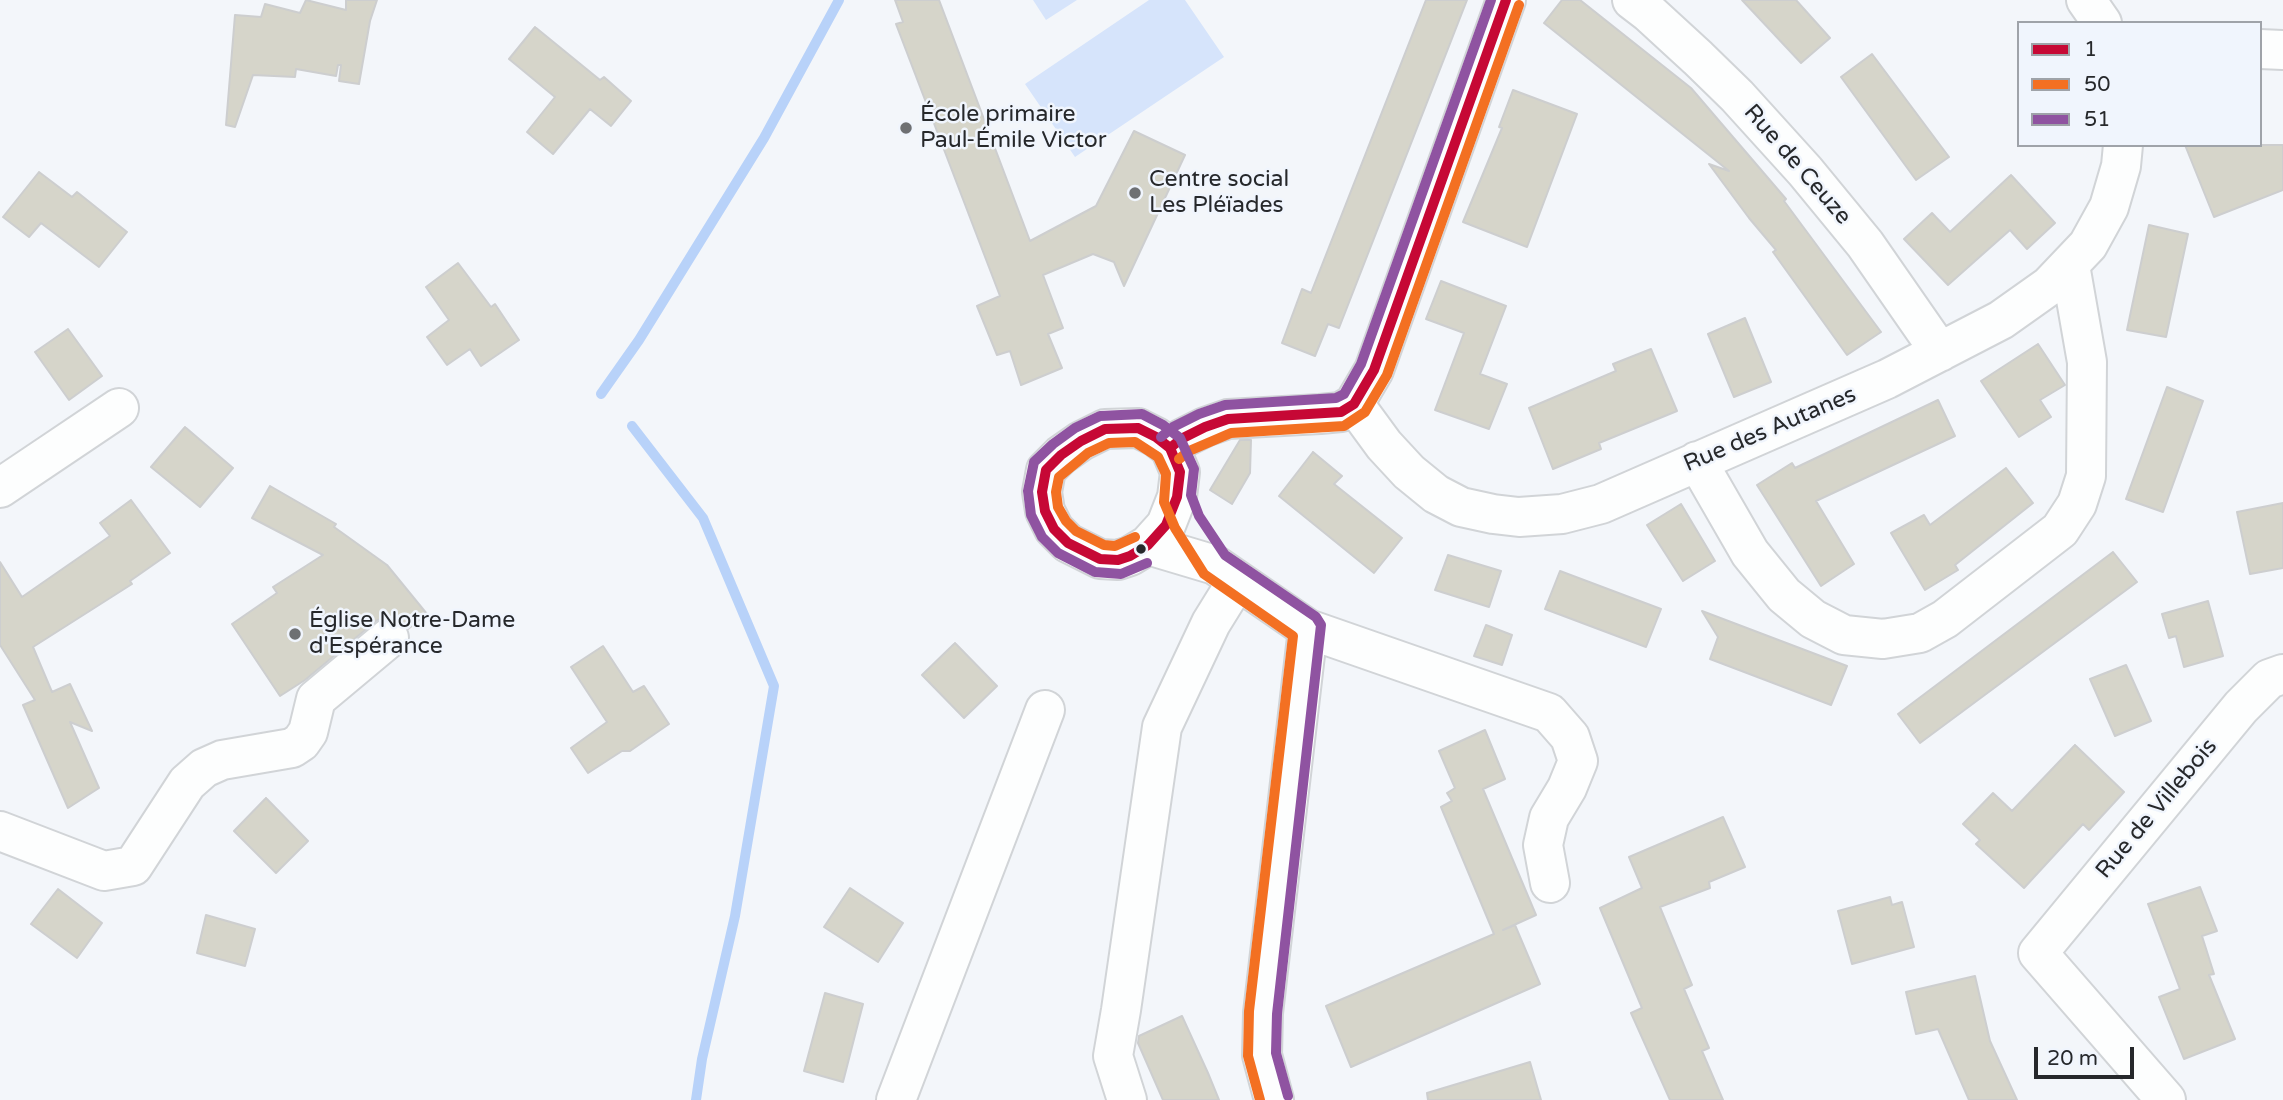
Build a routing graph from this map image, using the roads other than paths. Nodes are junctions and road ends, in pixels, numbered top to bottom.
1 (1506, 0) edge
2 (1632, 0) edge
3 (2086, 0) edge
4 (2101, 21) edge
5 (2262, 49) edge
6 (2283, 50) edge
7 (2123, 147) edge
8 (2070, 265) junction
9 (1940, 352) junction
10 (1354, 404) junction
11 (119, 408) dead end
12 (1170, 448) junction
13 (1697, 461) junction
14 (0, 488) edge
15 (1177, 497) junction
16 (1148, 544) junction
17 (1226, 573) junction
18 (1308, 629) junction
19 (389, 638) dead end
20 (2283, 674) edge
21 (1045, 710) dead end
22 (0, 831) edge
23 (1550, 883) dead end
24 (896, 1100) edge
25 (1128, 1100) edge
26 (1274, 1100) edge
27 (2166, 1100) edge

1 - 10 street
2 - 9 street, Rue de Ceuze
3 - 4 street
5 - 6 street
7 - 8 street, Rue des Autanes
8 - 9 street, Rue des Autanes
8 - 13 street
9 - 13 street, Rue des Autanes
10 - 12 street
10 - 13 street, Rue des Autanes
11 - 14 street
12 - 15 street
12 - 16 street
15 - 16 street
15 - 17 street
16 - 17 street
17 - 18 street
17 - 25 street
18 - 23 street
18 - 26 street
19 - 22 street
20 - 27 street, Rue de Villebois
21 - 24 street

